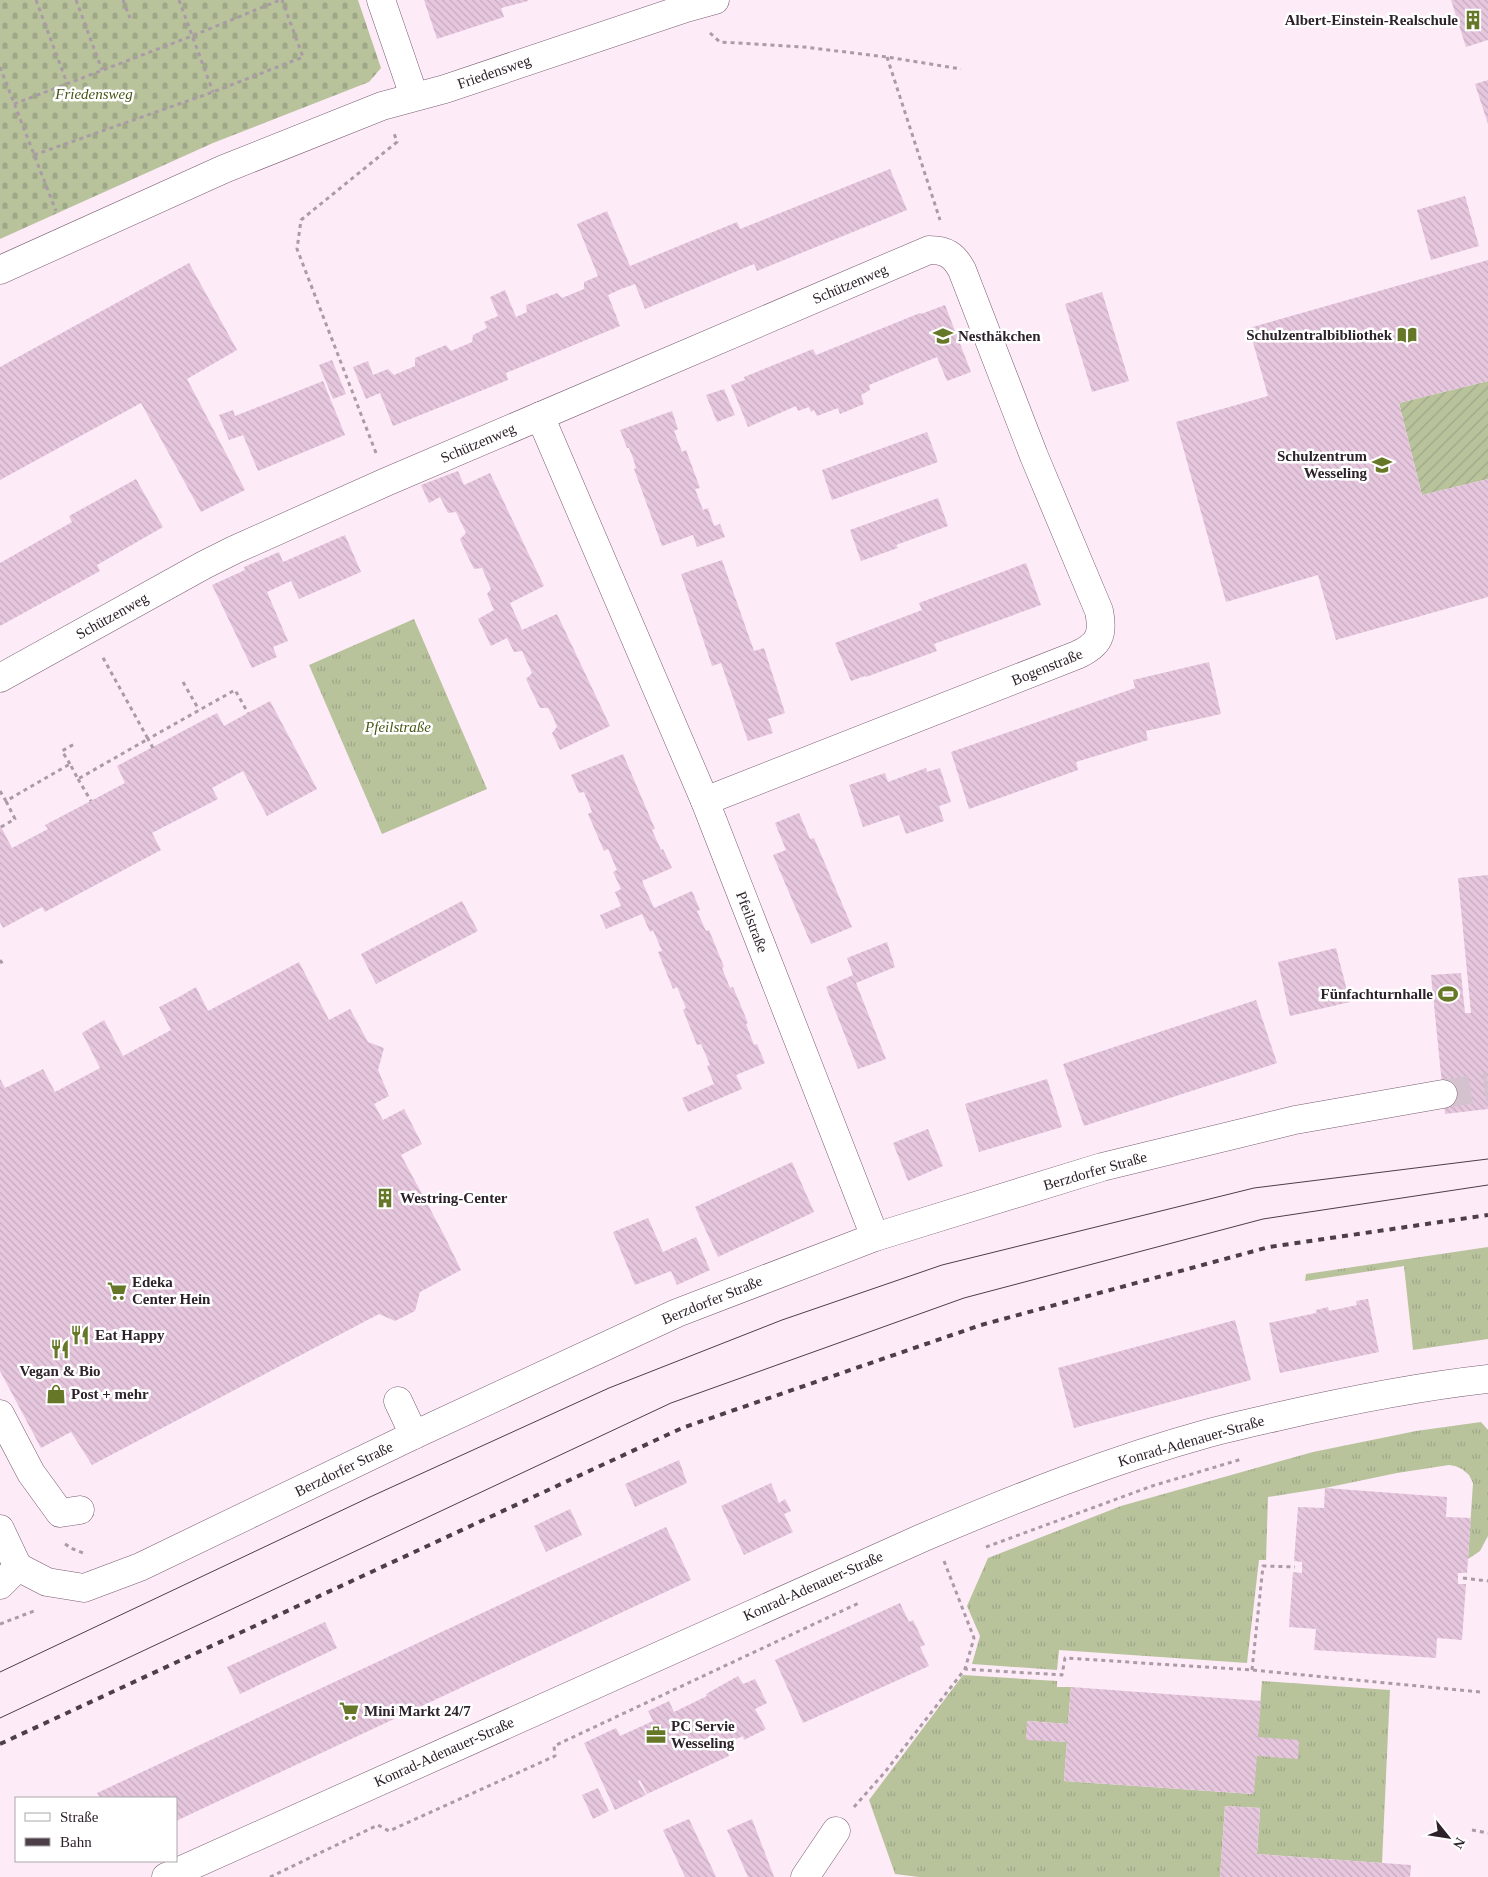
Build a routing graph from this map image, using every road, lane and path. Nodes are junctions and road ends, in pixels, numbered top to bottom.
1 (36, 0) edge
2 (76, 0) edge
3 (123, 0) edge
4 (179, 0) edge
5 (281, 0) edge
6 (381, 0) edge
7 (714, 0) edge
8 (130, 18) dead end
9 (192, 36) junction
10 (720, 42) dead end
11 (887, 57) junction
12 (0, 67) edge
13 (961, 69) dead end
14 (102, 70) junction
15 (67, 83) junction
16 (213, 92) junction
17 (414, 96) junction
18 (14, 104) junction
19 (397, 142) dead end
20 (34, 155) junction
21 (66, 240) junction
22 (956, 262) junction
23 (0, 270) edge
24 (540, 416) junction
25 (386, 482) junction
26 (87, 629) junction
27 (0, 678) edge
28 (183, 682) dead end
29 (199, 710) junction
30 (248, 713) dead end
31 (148, 739) junction
32 (76, 743) dead end
33 (152, 748) dead end
34 (70, 764) junction
35 (78, 779) junction
36 (0, 791) edge
37 (705, 800) junction
38 (6, 801) junction
39 (91, 801) dead end
40 (1, 827) edge
41 (0, 960) edge
42 (4, 966) dead end
43 (1443, 1094) tunnel mouth
44 (875, 1236) junction
45 (1488, 1379) edge
46 (398, 1401) dead end
47 (0, 1414) edge
48 (414, 1435) junction
49 (1244, 1458) dead end
50 (80, 1510) dead end
51 (0, 1529) edge
52 (933, 1533) junction
53 (981, 1549) dead end
54 (954, 1559) dead end
55 (945, 1562) junction
56 (936, 1567) dead end
57 (1295, 1567) dead end
58 (9, 1576) edge
59 (1463, 1578) dead end
60 (1488, 1581) edge
61 (865, 1600) dead end
62 (965, 1668) junction
63 (1252, 1670) junction
64 (1480, 1692) dead end
65 (1472, 1830) dead end
66 (836, 1831) joint
67 (1488, 1833) edge
68 (166, 1877) edge
69 (270, 1877) edge
70 (805, 1877) edge

1 - 15 path
2 - 14 path
3 - 8 path
4 - 9 path
5 - 9 path
5 - 16 path
6 - 17 street
7 - 17 street, Friedensweg
9 - 14 path
9 - 16 path
10 - 11 path
11 - 13 path
11 - 22 path
12 - 18 path
14 - 15 path
15 - 18 path
16 - 20 path
17 - 21 street, Friedensweg
18 - 20 path
19 - 25 path
20 - 21 path
21 - 23 street, Friedensweg
22 - 24 street, Schützenweg
22 - 37 street, Bogenstraße
24 - 25 street, Schützenweg
24 - 37 street, Pfeilstraße
25 - 26 street, Schützenweg
26 - 27 street, Schützenweg
26 - 31 path
28 - 29 path
29 - 30 path
29 - 31 path
31 - 33 path
31 - 35 path
32 - 34 path
34 - 35 path
34 - 38 path
35 - 39 path
36 - 38 path
37 - 44 street, Pfeilstraße
38 - 40 path
41 - 42 path
43 - 44 street, Berzdorfer Straße
44 - 48 street, Berzdorfer Straße
45 - 52 street, Konrad-Adenauer-Straße
46 - 48 street
47 - 50 street
48 - 58 street, Berzdorfer Straße
49 - 53 path
51 - 58 street
52 - 55 path
52 - 68 street, Konrad-Adenauer-Straße
54 - 55 path
55 - 56 path
55 - 62 path
57 - 63 path
59 - 60 path
61 - 69 path
62 - 63 path
62 - 66 path
63 - 64 path
65 - 67 path
66 - 70 street

